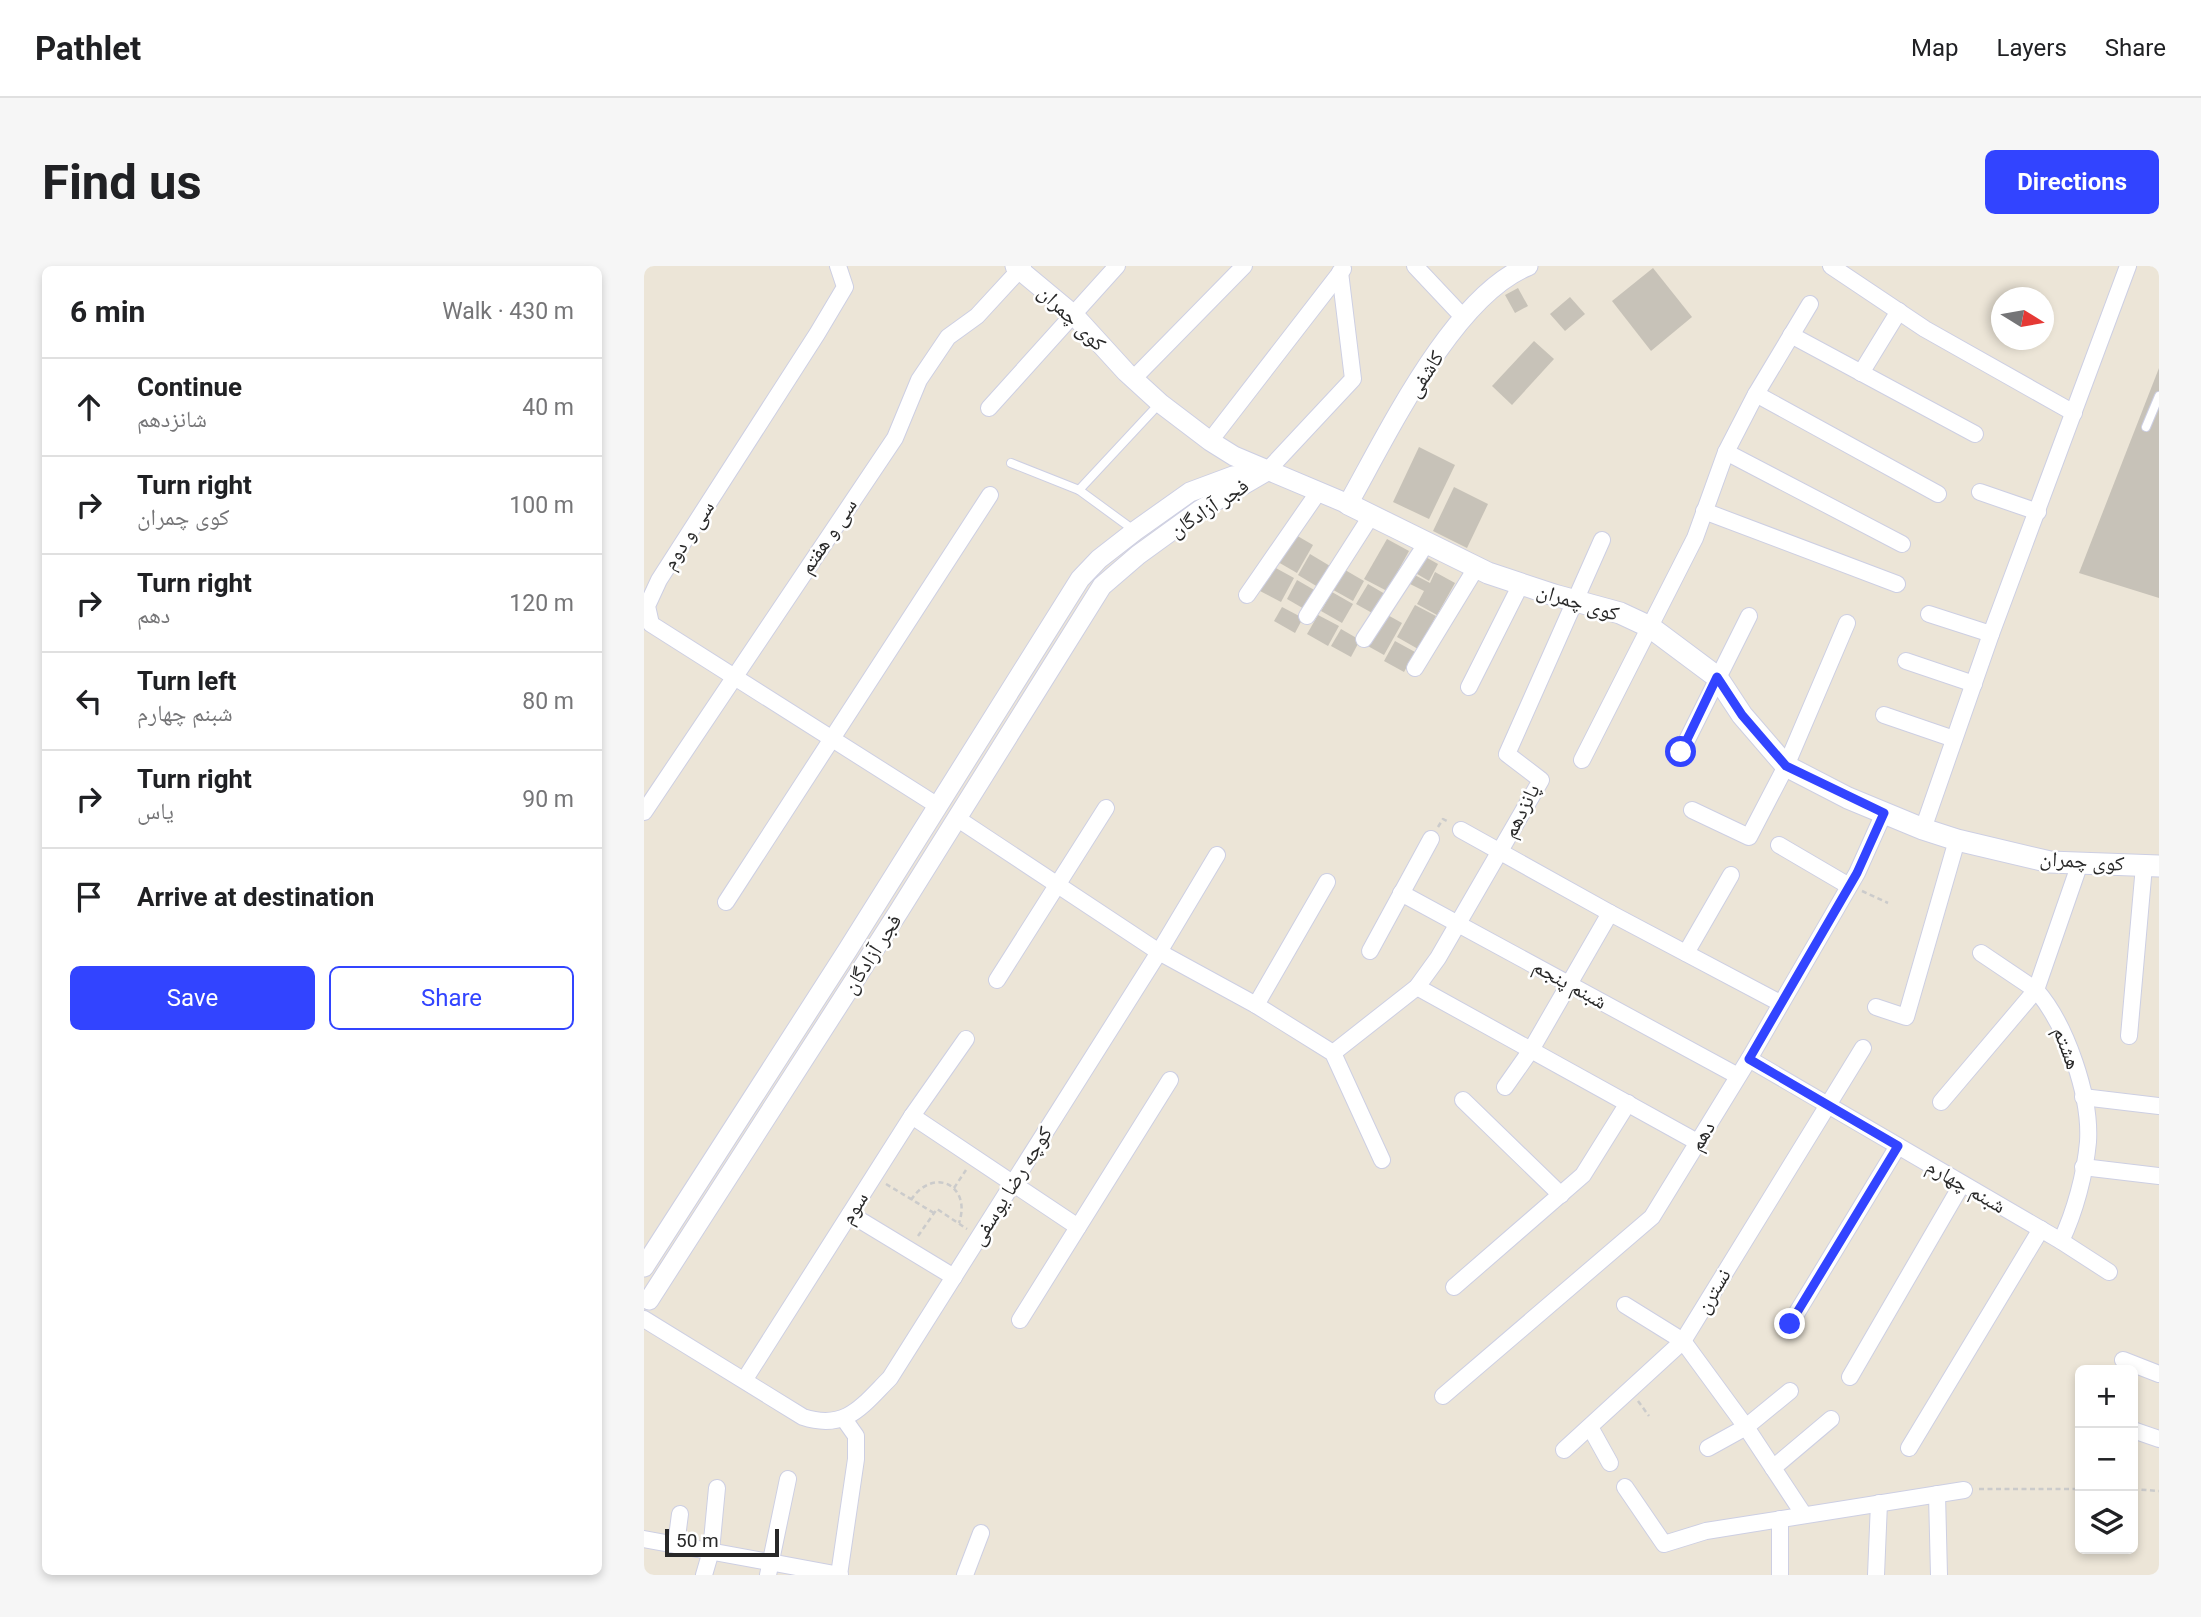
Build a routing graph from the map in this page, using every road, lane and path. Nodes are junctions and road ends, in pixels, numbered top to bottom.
1 (838, 266) edge
2 (1117, 266) edge
3 (1244, 266) edge
4 (1415, 266) edge
5 (1528, 266) edge
6 (1831, 266) edge
7 (2128, 266) edge
8 (1020, 267) edge
9 (1343, 269) edge
10 (1810, 304) dead end
11 (1899, 311) junction
12 (1074, 315) junction
13 (1464, 318) junction
14 (1791, 335) junction
15 (1861, 373) junction
16 (1133, 379) junction
17 (1756, 394) junction
18 (2159, 396) edge
19 (1160, 403) junction
20 (989, 408) dead end
21 (2074, 413) junction
22 (2146, 427) dead end
23 (1975, 434) dead end
24 (1210, 442) junction
25 (1726, 452) junction
26 (1011, 463) dead end
27 (1267, 471) junction
28 (1079, 490) junction
29 (1319, 491) junction
30 (1190, 492) junction
31 (1980, 492) dead end
32 (1938, 494) dead end
33 (989, 495) dead end
34 (1348, 505) junction
35 (1200, 510) junction
36 (1703, 511) junction
37 (2038, 512) junction
38 (1371, 516) junction
39 (1135, 531) junction
40 (1602, 540) dead end
41 (1426, 544) junction
42 (1902, 544) dead end
43 (1476, 568) junction
44 (1521, 584) junction
45 (1897, 584) dead end
46 (1247, 594) dead end
47 (1577, 601) junction
48 (1929, 614) dead end
49 (1307, 616) dead end
50 (1749, 616) dead end
51 (1847, 623) dead end
52 (1650, 627) junction
53 (1991, 634) junction
54 (1364, 639) dead end
55 (1906, 661) dead end
56 (1415, 667) dead end
57 (733, 676) junction
58 (1717, 677) junction
59 (1974, 684) junction
60 (1469, 687) dead end
61 (1884, 715) dead end
62 (832, 739) junction
63 (1954, 739) junction
64 (1681, 752) dead end
65 (1582, 760) dead end
66 (1786, 766) junction
67 (938, 806) junction
68 (1107, 808) dead end
69 (1692, 810) dead end
70 (644, 812) edge
71 (1884, 813) junction
72 (958, 819) junction
73 (1923, 829) junction
74 (1461, 830) joint
75 (1431, 839) joint
76 (1957, 840) junction
77 (1779, 845) dead end
78 (1500, 851) junction
79 (1217, 856) dead end
80 (2080, 863) junction
81 (2152, 866) edge
82 (1731, 875) dead end
83 (1326, 882) dead end
84 (1058, 884) junction
85 (1849, 886) junction
86 (1401, 893) junction
87 (726, 902) dead end
88 (1888, 903) dead end
89 (1610, 913) junction
90 (1458, 924) junction
91 (1370, 951) dead end
92 (1159, 952) junction
93 (1686, 953) junction
94 (1981, 953) dead end
95 (997, 980) dead end
96 (1568, 984) junction
97 (1418, 987) junction
98 (2036, 990) junction
99 (1780, 1003) junction
100 (1256, 1005) junction
101 (1876, 1007) dead end
102 (2129, 1036) dead end
103 (966, 1038) dead end
104 (1863, 1048) dead end
105 (1531, 1050) junction
106 (1333, 1053) junction
107 (1749, 1059) junction
108 (1738, 1076) junction
109 (1170, 1080) dead end
110 (1506, 1087) dead end
111 (2083, 1097) junction
112 (1464, 1100) dead end
113 (1941, 1102) dead end
114 (1628, 1103) junction
115 (1827, 1104) junction
116 (2159, 1106) edge
117 (912, 1116) junction
118 (1699, 1143) junction
119 (1898, 1146) junction
120 (1382, 1160) dead end
121 (2083, 1167) junction
122 (967, 1169) dead end
123 (892, 1174) dead end
124 (2159, 1176) edge
125 (1013, 1182) junction
126 (886, 1184) junction
127 (1962, 1184) junction
128 (954, 1188) junction
129 (880, 1193) dead end
130 (1561, 1195) junction
131 (911, 1200) junction
132 (934, 1213) junction
133 (850, 1214) junction
134 (959, 1223) junction
135 (1078, 1227) junction
136 (967, 1229) dead end
137 (2041, 1229) junction
138 (916, 1239) dead end
139 (2061, 1241) junction
140 (644, 1267) edge
141 (2109, 1272) dead end
142 (954, 1277) junction
143 (1454, 1287) dead end
144 (1625, 1305) dead end
145 (645, 1308) edge
146 (1020, 1320) dead end
147 (1790, 1324) dead end
148 (1683, 1341) junction
149 (2123, 1360) dead end
150 (2159, 1374) edge
151 (1850, 1377) dead end
152 (744, 1379) junction
153 (1790, 1391) dead end
154 (1443, 1396) dead end
155 (844, 1419) junction
156 (1830, 1419) dead end
157 (1590, 1427) junction
158 (1746, 1427) junction
159 (2138, 1432) edge
160 (2159, 1439) edge
161 (1708, 1448) dead end
162 (1909, 1448) dead end
163 (1564, 1451) dead end
164 (1610, 1463) dead end
165 (1773, 1468) junction
166 (788, 1479) dead end
167 (1625, 1487) dead end
168 (717, 1488) dead end
169 (2075, 1489) edge
170 (2138, 1489) edge
171 (1964, 1490) joint
172 (2159, 1491) edge
173 (1937, 1494) junction
174 (1879, 1503) junction
175 (680, 1514) dead end
176 (1804, 1515) junction
177 (1780, 1519) junction
178 (981, 1533) dead end
179 (644, 1539) edge
180 (676, 1545) junction
181 (711, 1551) junction
182 (770, 1569) edge
183 (704, 1575) edge
184 (840, 1575) edge
185 (965, 1575) edge
186 (1780, 1575) edge
187 (1876, 1575) edge
188 (1939, 1575) edge

1 - 57 street, سی و دوم
2 - 12 street
3 - 16 street
4 - 13 street
5 - 13 street, کاشفی
6 - 11 street
7 - 21 street
8 - 12 street, کوی چمران
8 - 57 street, سی و هفتم
9 - 24 street
9 - 27 street
10 - 14 street
11 - 15 street
11 - 21 street
12 - 16 street, کوی چمران
12 - 20 street
13 - 34 street, کاشفی
14 - 15 street
14 - 17 street
15 - 23 street
16 - 19 street, کوی چمران
17 - 25 street
17 - 32 street
18 - 22 lane
19 - 24 street, کوی چمران
19 - 28 lane
21 - 37 street
24 - 27 street, کوی چمران
25 - 36 street
25 - 42 street
26 - 28 lane
27 - 29 street, کوی چمران
27 - 30 street, فجر آزادگان
27 - 35 street, فجر آزادگان
28 - 39 lane
29 - 34 street, کوی چمران
29 - 46 street
30 - 35 street
30 - 39 street, فجر آزادگان
31 - 37 street
33 - 62 street
34 - 38 main road, کوی چمران
35 - 72 street, فجر آزادگان
36 - 45 street
36 - 52 street
37 - 53 street
38 - 41 main road, کوی چمران
38 - 49 street
39 - 67 street, فجر آزادگان
40 - 47 street, پانزدهم
41 - 43 main road, کوی چمران
41 - 54 street
43 - 44 main road, کوی چمران
43 - 56 street
44 - 47 main road, کوی چمران
44 - 60 street
47 - 52 main road, کوی چمران
47 - 78 street, پانزدهم
48 - 53 street
50 - 58 street
51 - 66 street
52 - 58 main road, کوی چمران
52 - 65 street
53 - 59 street
55 - 59 street
57 - 62 street, سی و دوم
57 - 70 street, سی و هفتم
58 - 64 street
58 - 66 main road, کوی چمران
59 - 63 street
61 - 63 street
62 - 67 street, سی و دوم
62 - 87 street
63 - 73 street
66 - 69 street
66 - 71 main road, کوی چمران
67 - 72 street
67 - 140 street, فجر آزادگان
68 - 84 street
71 - 73 main road, کوی چمران
71 - 85 street, دهم
72 - 84 street
72 - 145 street, فجر آزادگان
73 - 76 main road, کوی چمران
74 - 75 path
74 - 78 street
75 - 86 street
76 - 80 main road, کوی چمران
76 - 101 street
77 - 85 street
78 - 89 street
78 - 90 street, پانزدهم
79 - 92 street, کوچه رضا یوسفی
80 - 81 main road, کوی چمران
80 - 98 street
81 - 102 street
82 - 93 street
83 - 100 street
84 - 92 street
84 - 95 street
85 - 88 path
85 - 99 street, دهم
86 - 90 street, شبنم پنجم
86 - 91 street
89 - 93 street
89 - 96 street
90 - 96 street, شبنم پنجم
90 - 97 street, پانزدهم
92 - 100 street
92 - 125 street, کوچه رضا یوسفی
93 - 99 street
94 - 98 street
96 - 105 street
96 - 108 street, شبنم پنجم
97 - 105 street
97 - 106 street, پانزدهم
98 - 111 street, هشتم
98 - 113 street
99 - 107 street, دهم
100 - 106 street
103 - 117 street, سوم
104 - 115 street, نسترن
105 - 110 street
105 - 114 street
106 - 120 street
107 - 108 street, دهم
107 - 115 street, شبنم چهارم
108 - 118 street, دهم
109 - 135 street
111 - 116 street
111 - 121 street, هشتم
112 - 130 street
114 - 118 street
114 - 130 street
115 - 119 street, شبنم چهارم
115 - 148 street, نسترن
117 - 125 street
117 - 133 street, سوم
118 - 154 street, دهم
119 - 127 street, شبنم چهارم
119 - 147 street
121 - 124 street
121 - 139 street, هشتم
122 - 128 path
123 - 126 path
125 - 135 street
125 - 142 street, کوچه رضا یوسفی
126 - 129 path
126 - 131 path
127 - 137 street, شبنم چهارم
127 - 151 street
128 - 131 path
128 - 134 path
130 - 143 street
131 - 132 path
132 - 134 path
132 - 138 path
133 - 142 street
133 - 152 street, سوم
134 - 136 path
135 - 146 street
137 - 139 street, شبنم چهارم
137 - 162 street
139 - 141 street, شبنم چهارم
142 - 155 street, کوچه رضا یوسفی
144 - 148 street
145 - 152 street
148 - 157 street, نسترن
148 - 158 street
149 - 150 street
152 - 155 street
153 - 158 street
155 - 184 street
156 - 165 street
157 - 163 street, نسترن
157 - 164 street
158 - 161 street
158 - 165 street
159 - 160 street
165 - 176 street
166 - 182 street
167 - 177 street
168 - 181 street
169 - 171 path
170 - 172 path
171 - 173 street
173 - 174 street
173 - 188 street
174 - 176 street
174 - 187 street
175 - 180 street
176 - 177 street
177 - 186 street
178 - 185 street
179 - 180 street
180 - 181 street
181 - 182 street
181 - 183 street
182 - 184 street

